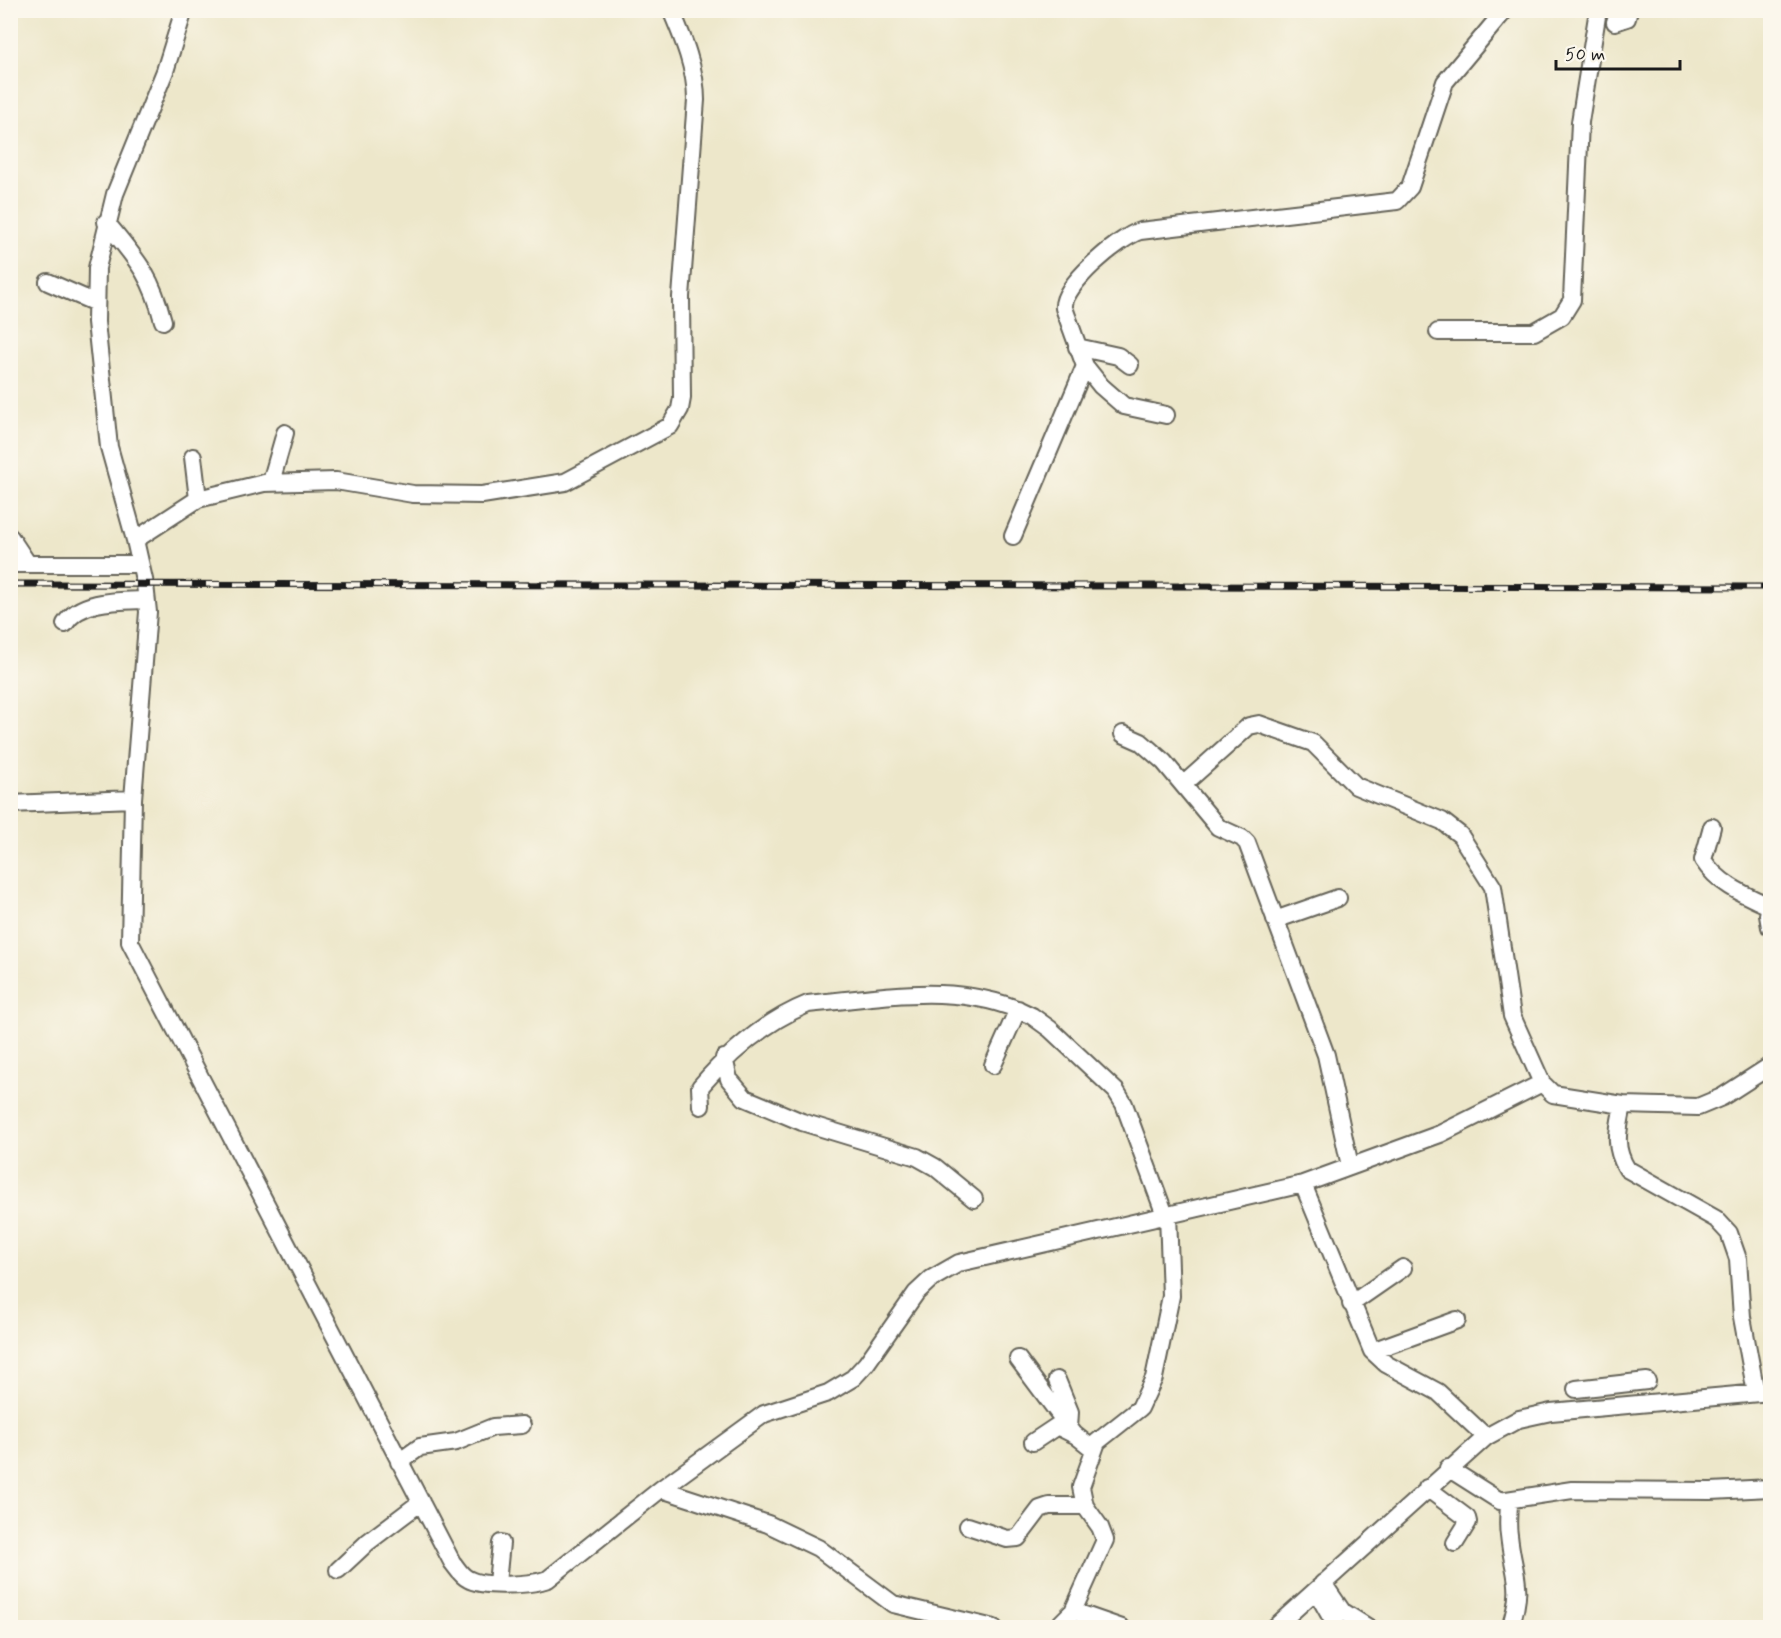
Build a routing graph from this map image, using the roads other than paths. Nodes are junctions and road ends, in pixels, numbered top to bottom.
1 (184, 10) edge
2 (671, 10) edge
3 (1505, 10) edge
4 (1598, 10) edge
5 (1629, 10) edge
6 (1616, 22) dead end
7 (106, 222) junction
8 (48, 282) dead end
9 (96, 303) junction
10 (163, 321) dead end
11 (1438, 332) dead end
12 (1077, 347) junction
13 (1130, 365) dead end
14 (1085, 366) junction
15 (1166, 415) dead end
16 (285, 433) dead end
17 (193, 457) dead end
18 (271, 482) junction
19 (198, 499) junction
20 (1013, 536) dead end
21 (10, 537) edge
22 (135, 540) junction
23 (10, 564) edge
24 (28, 564) junction
25 (140, 564) junction
26 (146, 600) junction
27 (65, 624) dead end
28 (1123, 734) dead end
29 (1184, 784) junction
30 (133, 800) junction
31 (10, 804) edge
32 (1712, 827) dead end
33 (1338, 898) dead end
34 (1770, 905) edge
35 (1275, 920) junction
36 (1770, 927) edge
37 (1018, 1009) junction
38 (724, 1058) junction
39 (993, 1065) dead end
40 (1770, 1066) edge
41 (1542, 1083) junction
42 (1623, 1105) junction
43 (701, 1106) dead end
44 (1350, 1166) junction
45 (1303, 1184) junction
46 (974, 1199) dead end
47 (1167, 1214) junction
48 (1404, 1268) dead end
49 (1352, 1304) junction
50 (1457, 1320) dead end
51 (1372, 1351) junction
52 (1018, 1359) dead end
53 (1056, 1380) dead end
54 (1647, 1381) dead end
55 (1607, 1385) junction
56 (1576, 1389) dead end
57 (1763, 1393) edge
58 (1609, 1407) junction
59 (522, 1425) dead end
60 (1072, 1431) junction
61 (1486, 1437) junction
62 (1032, 1442) dead end
63 (1094, 1449) junction
64 (399, 1462) junction
65 (1448, 1468) junction
66 (1427, 1488) junction
67 (1770, 1488) edge
68 (661, 1489) junction
69 (1057, 1492) dead end
70 (1509, 1501) junction
71 (420, 1502) junction
72 (1082, 1506) junction
73 (968, 1526) dead end
74 (501, 1543) dead end
75 (1455, 1543) dead end
76 (338, 1570) dead end
77 (497, 1583) junction
78 (1319, 1586) junction
79 (1074, 1611) junction
80 (994, 1628) edge
81 (1056, 1628) edge
82 (1122, 1628) edge
83 (1274, 1628) edge
84 (1337, 1628) edge
85 (1369, 1628) edge
86 (1510, 1628) edge

1 - 7 street
2 - 18 street
3 - 12 street
4 - 11 street
5 - 6 street
7 - 9 street
7 - 10 street
8 - 9 street
9 - 22 street
12 - 13 street
12 - 14 street
14 - 15 street
14 - 20 street
16 - 18 street
17 - 19 street
18 - 19 street
19 - 22 street
21 - 24 street
22 - 25 street
23 - 24 street
24 - 25 street
25 - 26 street
26 - 27 street
26 - 30 street
28 - 29 street
29 - 35 street
29 - 41 street
30 - 31 street
30 - 64 street
32 - 34 street
33 - 35 street
34 - 36 street
35 - 44 street
37 - 38 street
37 - 39 street
37 - 47 street
38 - 43 street
38 - 46 street
40 - 42 street
41 - 42 street
41 - 44 street
42 - 57 street
44 - 45 street
45 - 47 street
45 - 49 street
47 - 63 street
47 - 68 street
48 - 49 street
49 - 51 street
50 - 51 street
51 - 61 street
52 - 60 street
53 - 60 street
54 - 55 street
55 - 56 street
55 - 58 street
57 - 58 street
58 - 61 street
59 - 64 street
60 - 62 street
60 - 63 street
61 - 65 street
63 - 72 street
64 - 71 street
65 - 66 street
65 - 70 street
66 - 75 street
66 - 78 street
67 - 70 street
68 - 77 street
68 - 80 street
69 - 72 street
70 - 86 street
71 - 76 street
71 - 77 street
72 - 73 street
72 - 79 street
74 - 77 street
78 - 83 street
78 - 84 street
78 - 85 street
79 - 81 street
79 - 82 street

